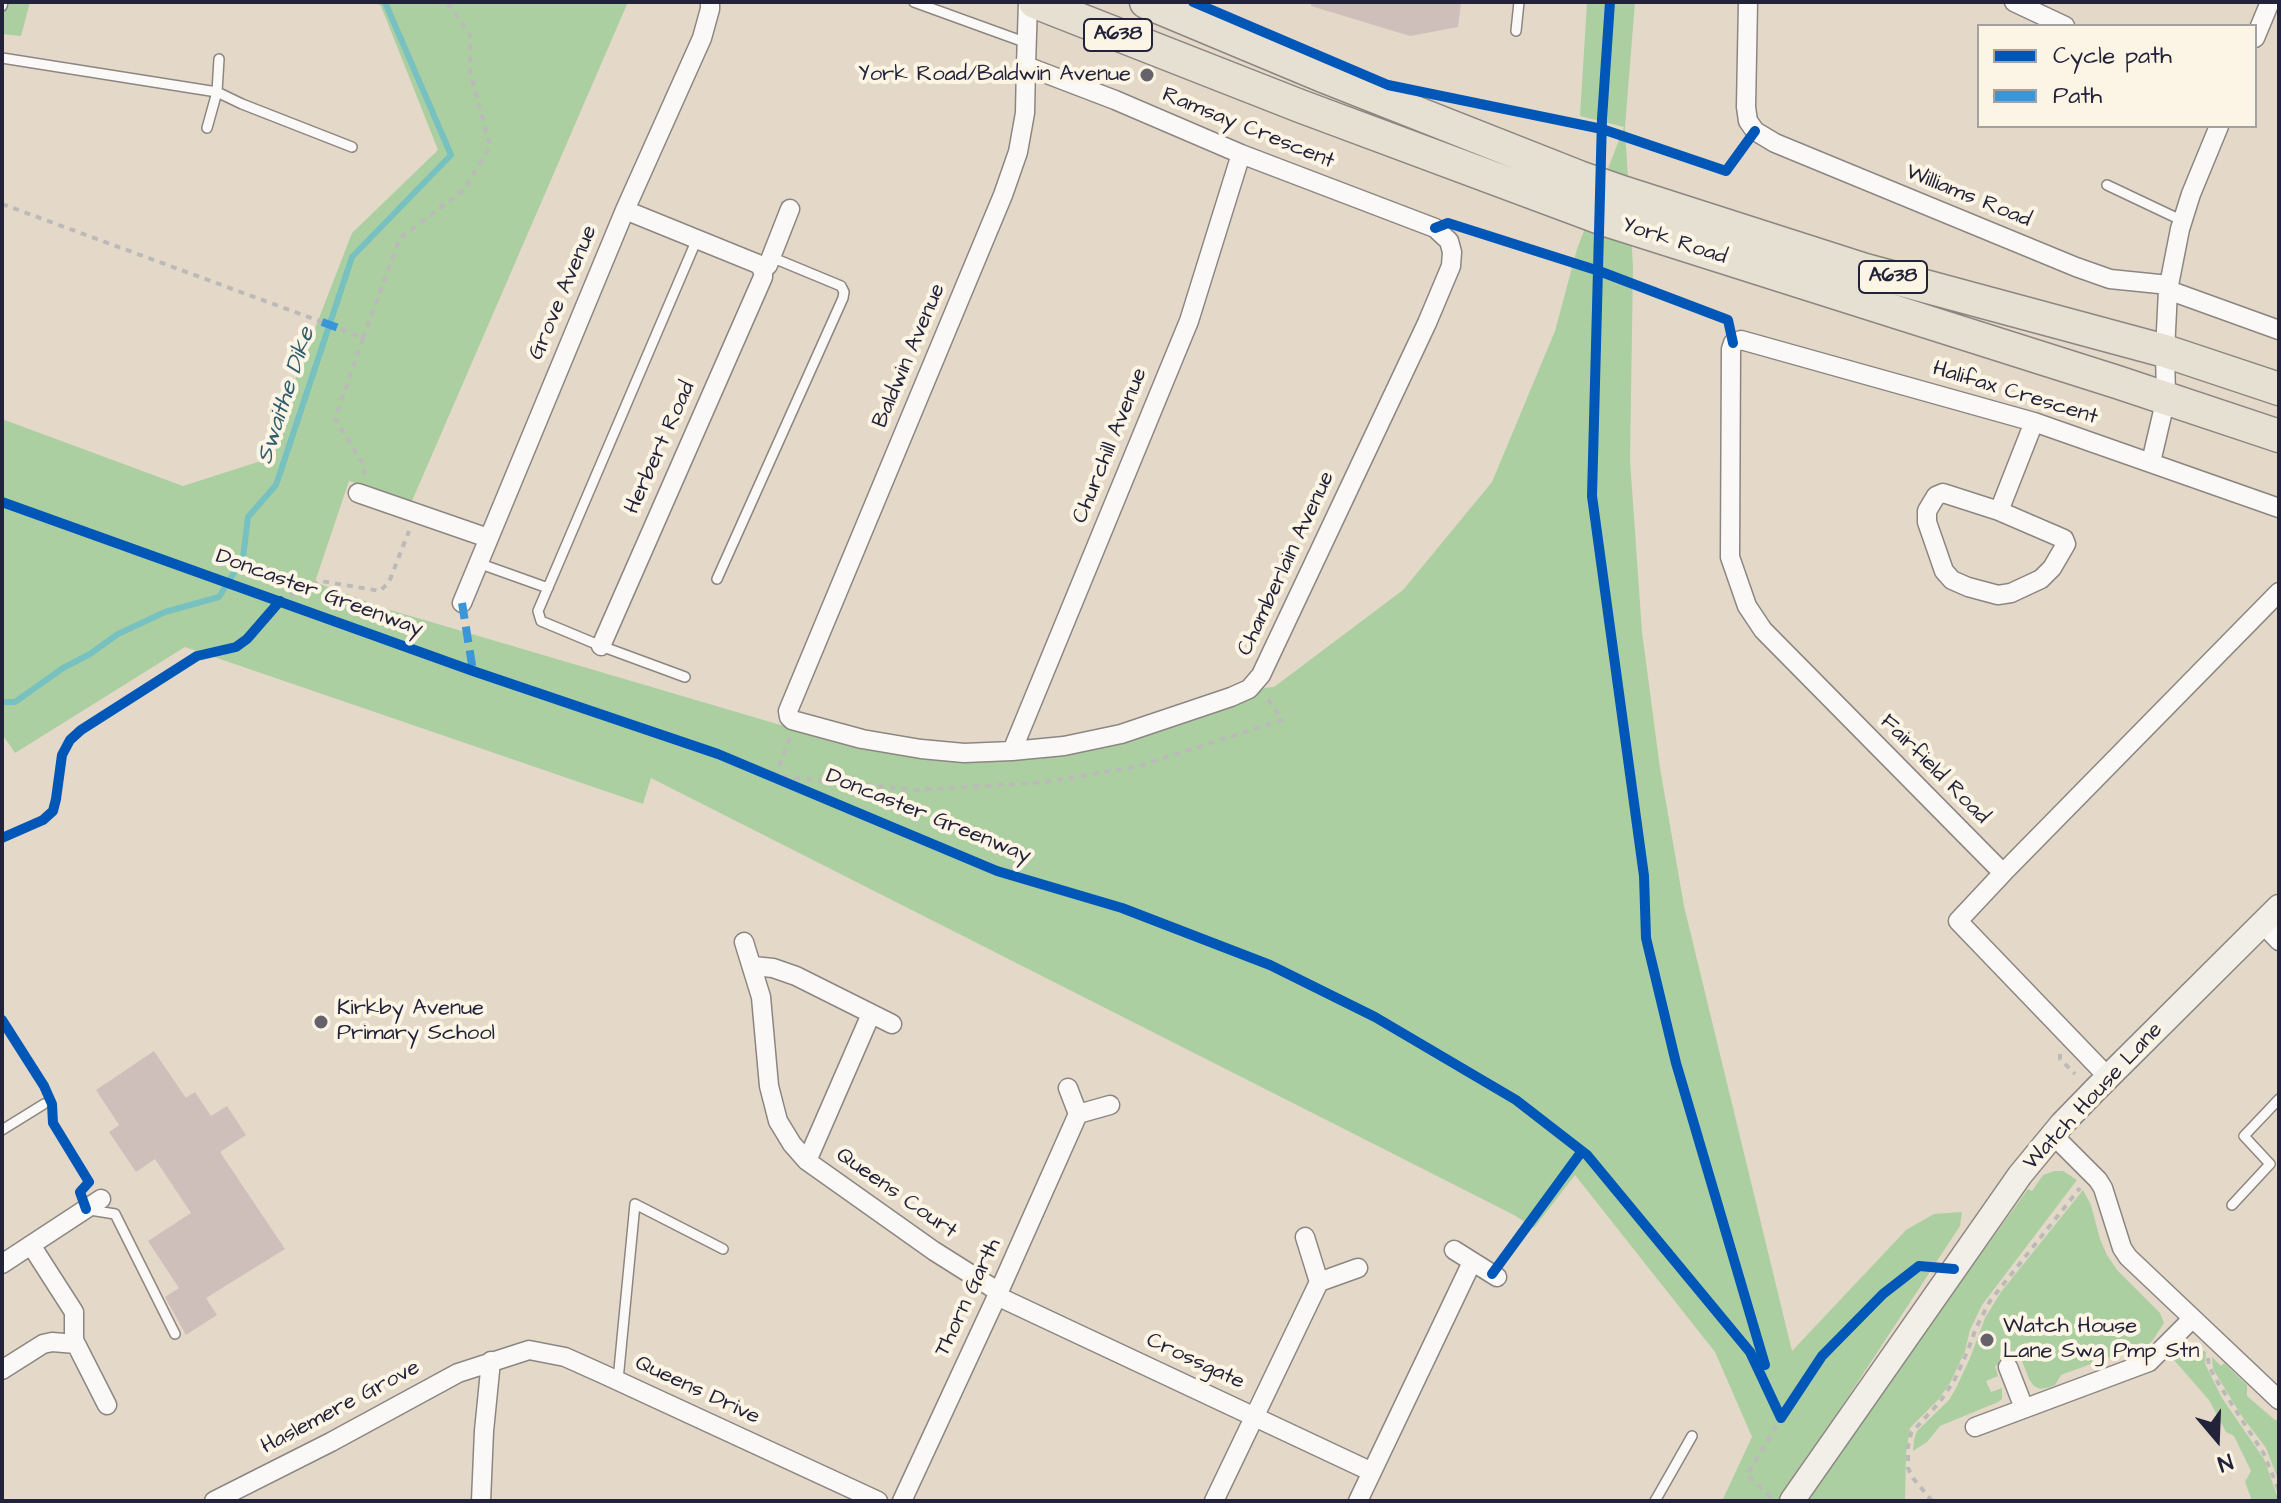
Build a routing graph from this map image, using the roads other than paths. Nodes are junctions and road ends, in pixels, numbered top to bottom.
1 (710, 2) edge
2 (914, 2) edge
3 (1028, 2) edge
4 (1035, 2) edge
5 (1146, 2) edge
6 (1519, 2) edge
7 (1748, 2) edge
8 (2014, 2) edge
9 (2270, 2) edge
10 (2061, 24) edge
11 (1516, 31) dead end
12 (2257, 33) edge
13 (1027, 43) junction
14 (2, 58) edge
15 (219, 59) dead end
16 (1026, 66) junction
17 (217, 92) junction
18 (207, 128) dead end
19 (2218, 128) edge
20 (352, 147) dead end
21 (1241, 154) junction
22 (2107, 185) dead end
23 (790, 209) dead end
24 (625, 210) junction
25 (2183, 221) junction
26 (697, 239) junction
27 (1449, 241) joint
28 (767, 264) junction
29 (2169, 287) junction
30 (2279, 330) edge
31 (1733, 343) joint
32 (2165, 351) junction
33 (2279, 389) edge
34 (2166, 398) junction
35 (2034, 422) junction
36 (2279, 436) edge
37 (2151, 462) junction
38 (358, 493) road end
39 (2279, 508) edge
40 (1999, 511) junction
41 (488, 538) junction
42 (478, 563) junction
43 (717, 579) dead end
44 (548, 588) junction
45 (2279, 592) edge
46 (462, 603) dead end
47 (601, 646) junction
48 (685, 677) dead end
49 (793, 719) joint
50 (1012, 751) junction
51 (2003, 873) junction
52 (2274, 924) edge
53 (744, 942) dead end
54 (753, 966) junction
55 (871, 1014) junction
56 (892, 1024) dead end
57 (2108, 1077) junction
58 (1068, 1088) dead end
59 (2279, 1099) edge
60 (44, 1104) dead end
61 (1110, 1105) dead end
62 (1078, 1114) junction
63 (2, 1130) edge
64 (2053, 1135) junction
65 (807, 1161) junction
66 (94, 1204) joint
67 (2232, 1205) dead end
68 (1305, 1237) dead end
69 (31, 1245) junction
70 (723, 1249) dead end
71 (1454, 1250) dead end
72 (1472, 1262) junction
73 (2, 1264) edge
74 (1358, 1268) dead end
75 (1497, 1277) dead end
76 (1319, 1282) junction
77 (998, 1294) junction
78 (2192, 1319) junction
79 (175, 1334) dead end
80 (76, 1344) junction
81 (491, 1361) junction
82 (2008, 1367) dead end
83 (2, 1370) edge
84 (618, 1380) junction
85 (2279, 1400) edge
86 (107, 1405) dead end
87 (2024, 1408) junction
88 (1255, 1416) junction
89 (1975, 1427) dead end
90 (1692, 1436) dead end
91 (1372, 1472) junction
92 (214, 1501) edge
93 (481, 1501) edge
94 (878, 1501) edge
95 (902, 1501) edge
96 (1214, 1501) edge
97 (1358, 1501) edge
98 (1655, 1501) edge
99 (1792, 1501) edge

1 - 24 street, Grove Avenue
2 - 13 lane
3 - 13 street, Baldwin Avenue
4 - 34 highway, York Road / A638
5 - 32 highway, York Road / A638
6 - 11 lane
7 - 29 street, Williams Road
8 - 10 street
9 - 12 street
13 - 16 street, Baldwin Avenue
14 - 17 lane
15 - 17 lane
16 - 21 street, Ramsay Crescent
16 - 49 street, Baldwin Avenue
17 - 18 lane
17 - 20 lane
19 - 25 street
21 - 27 street, Ramsay Crescent
21 - 50 street, Churchill Avenue
22 - 25 lane
23 - 28 street, Herbert Road
24 - 26 street
24 - 41 street, Grove Avenue
25 - 29 street
26 - 28 street
26 - 44 lane
27 - 50 street, Chamberlain Avenue
28 - 43 lane
28 - 47 street, Herbert Road
29 - 30 street, Williams Road
29 - 32 street
31 - 35 street, Halifax Crescent
31 - 51 street, Fairfield Road
32 - 33 highway, York Road / A638
32 - 34 street
34 - 36 highway, York Road / A638
34 - 37 street
35 - 37 street, Halifax Crescent
35 - 40 street
37 - 39 street, Halifax Crescent
38 - 41 street
40 - 40 street
41 - 42 street, Grove Avenue
42 - 44 lane
42 - 46 street, Grove Avenue
44 - 47 lane
45 - 51 street
47 - 48 lane
49 - 50 street, Chamberlain Avenue
51 - 57 street
52 - 57 street, Watch House Lane
53 - 54 street, Queens Court
54 - 55 street
54 - 65 street, Queens Court
55 - 56 street
55 - 65 street, Queens Court
57 - 64 street, Watch House Lane
58 - 62 street
59 - 67 lane
60 - 63 lane
61 - 62 street
62 - 77 street, Thorn Garth
64 - 78 street
64 - 99 street, Watch House Lane
65 - 77 street, Queens Court
66 - 69 street
66 - 79 lane
68 - 76 street
69 - 73 street
69 - 80 street
70 - 84 lane
71 - 72 street
72 - 75 street
72 - 91 street
74 - 76 street
76 - 88 street
77 - 88 street, Crossgate
77 - 95 street, Thorn Garth
78 - 85 street
78 - 87 street
80 - 83 street
80 - 86 street
81 - 84 street, Queens Drive
81 - 92 street, Haslemere Grove
81 - 93 street
82 - 87 street
84 - 94 street, Queens Drive
87 - 89 street
88 - 91 street, Crossgate
88 - 96 street
90 - 98 lane
91 - 97 street

